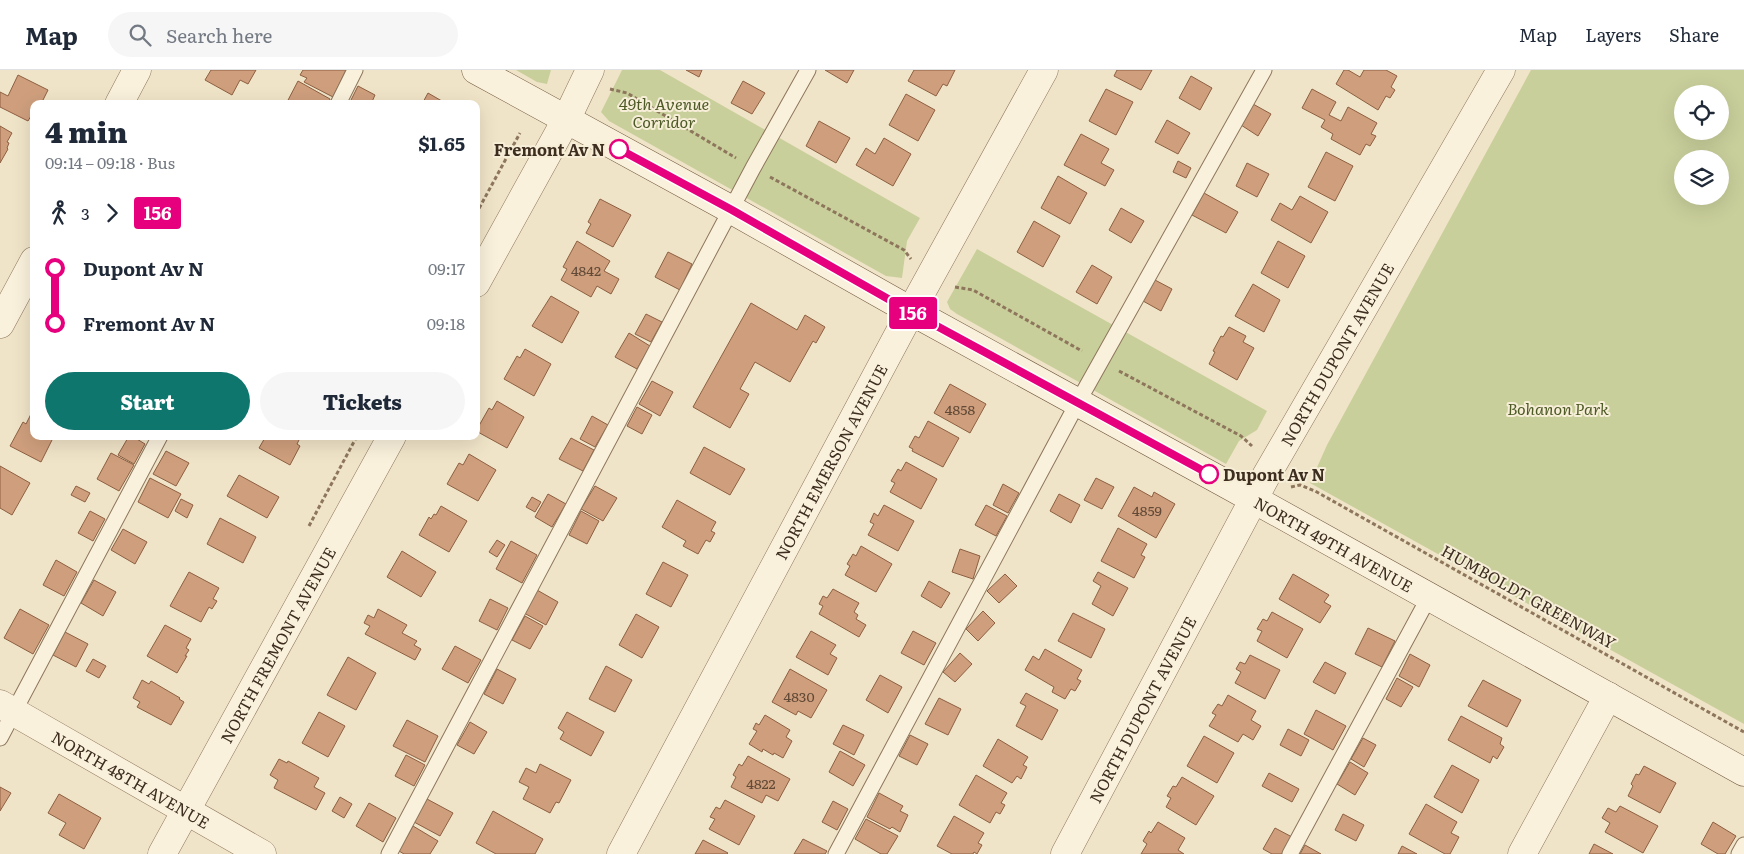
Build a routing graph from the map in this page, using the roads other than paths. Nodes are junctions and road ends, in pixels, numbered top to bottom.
1 (137, 70) edge
2 (356, 70) edge
3 (476, 70) edge
4 (590, 70) edge
5 (808, 70) edge
6 (1044, 70) edge
7 (1264, 70) edge
8 (1500, 70) edge
9 (121, 100) edge
10 (340, 100) edge
11 (566, 120) junction
12 (732, 210) junction
13 (30, 268) edge
14 (480, 276) edge
15 (911, 312) junction
16 (0, 324) edge
17 (1078, 402) junction
18 (158, 440) edge
19 (390, 440) edge
20 (1253, 499) junction
21 (1429, 597) junction
22 (1608, 696) junction
23 (7, 708) edge
24 (0, 738) edge
25 (1744, 772) edge
26 (186, 810) junction
27 (1744, 845) edge
28 (162, 854) edge
29 (262, 854) edge
30 (389, 854) edge
31 (621, 854) edge
32 (836, 854) edge
33 (1065, 854) edge
34 (1290, 854) edge
35 (1522, 854) edge
36 (1739, 854) edge

1 - 9 street
2 - 10 lane
3 - 11 street, NORTH 49TH AVENUE
4 - 11 street
5 - 12 lane
6 - 15 street, NORTH EMERSON AVENUE
7 - 17 lane
8 - 20 street, NORTH DUPONT AVENUE
11 - 12 street, NORTH 49TH AVENUE
11 - 14 street
12 - 15 street, NORTH 49TH AVENUE
12 - 30 lane
13 - 16 street
15 - 17 street, NORTH 49TH AVENUE
15 - 31 street, NORTH EMERSON AVENUE
17 - 20 street, NORTH 49TH AVENUE
17 - 32 lane
18 - 23 lane
19 - 26 street, NORTH FREMONT AVENUE
20 - 21 street, NORTH 49TH AVENUE
20 - 33 street, NORTH DUPONT AVENUE
21 - 22 street, NORTH 49TH AVENUE
21 - 34 lane
22 - 25 street, NORTH 49TH AVENUE
22 - 35 street
23 - 24 lane
23 - 26 street, NORTH 48TH AVENUE
26 - 28 street, NORTH FREMONT AVENUE
26 - 29 street, NORTH 48TH AVENUE
27 - 36 lane

